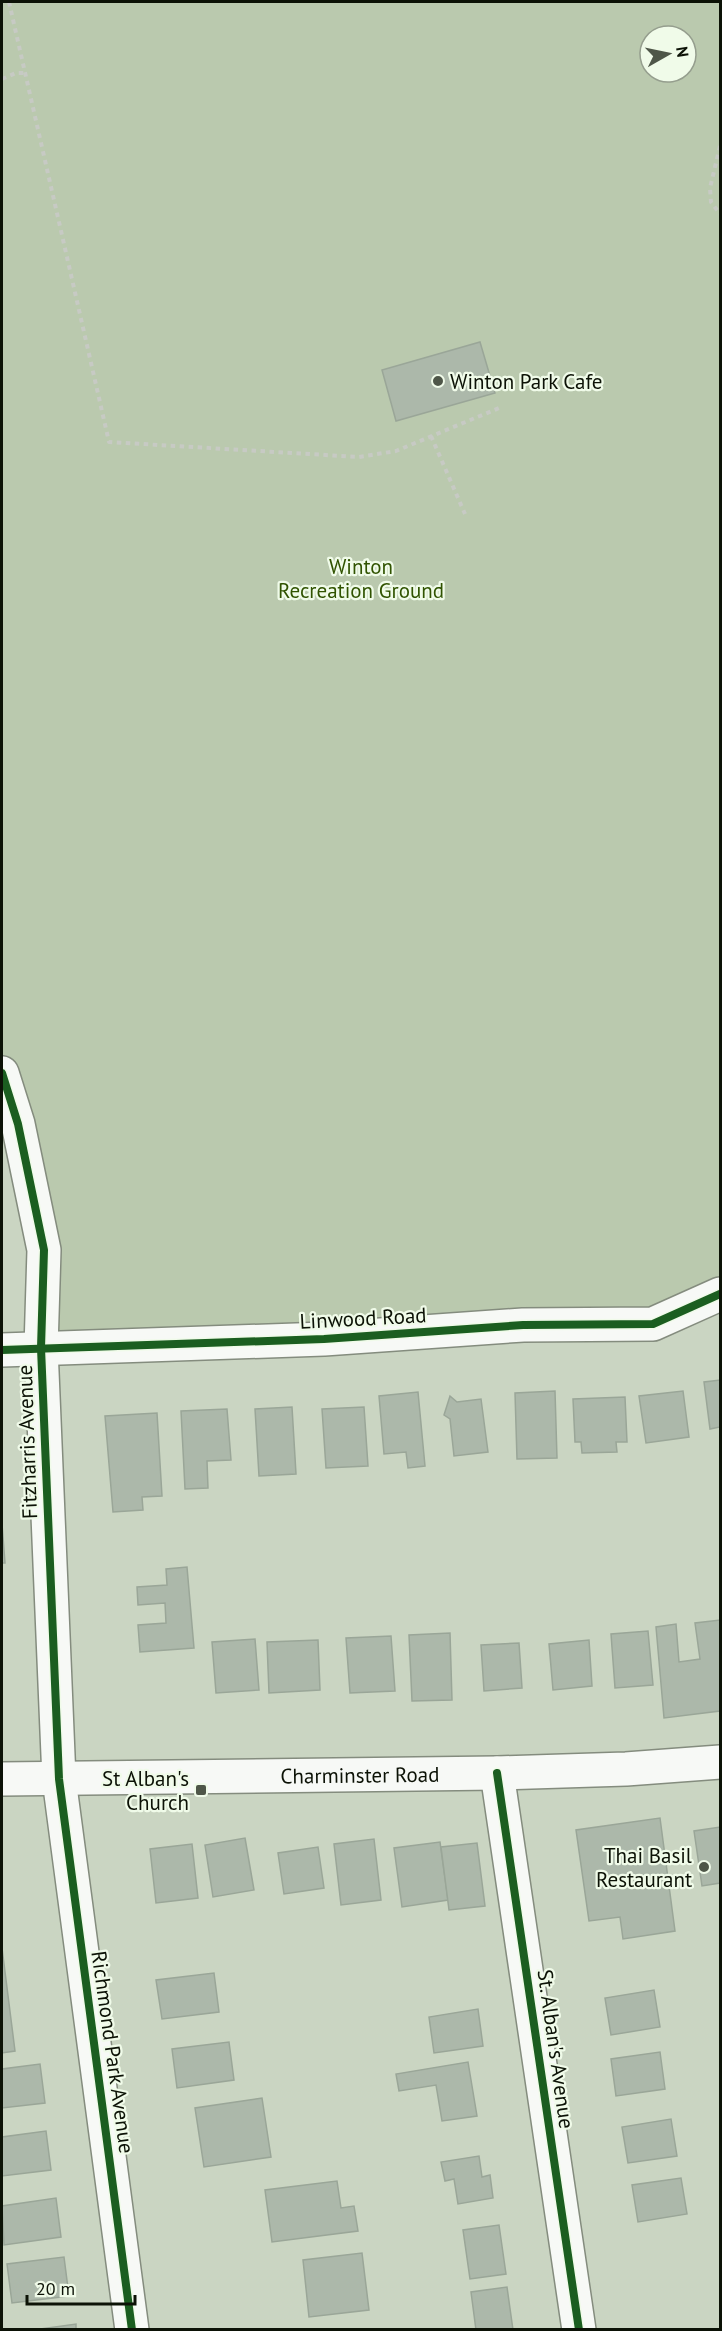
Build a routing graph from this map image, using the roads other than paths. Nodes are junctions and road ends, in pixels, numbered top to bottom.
1 (2, 1073) edge
2 (720, 1294) edge
3 (41, 1348) junction
4 (2, 1350) edge
5 (720, 1761) edge
6 (497, 1773) junction
7 (2, 1779) edge
8 (59, 1779) junction
9 (132, 2330) edge
10 (579, 2330) edge

1 - 3 street, Fitzharris Avenue
2 - 3 street, Linwood Road
3 - 4 street, Linwood Road
3 - 8 street, Fitzharris Avenue
5 - 6 street, Charminster Road
6 - 8 street, Charminster Road
6 - 10 street, St. Alban's Avenue
7 - 8 street, Charminster Road
8 - 9 street, Richmond Park Avenue

